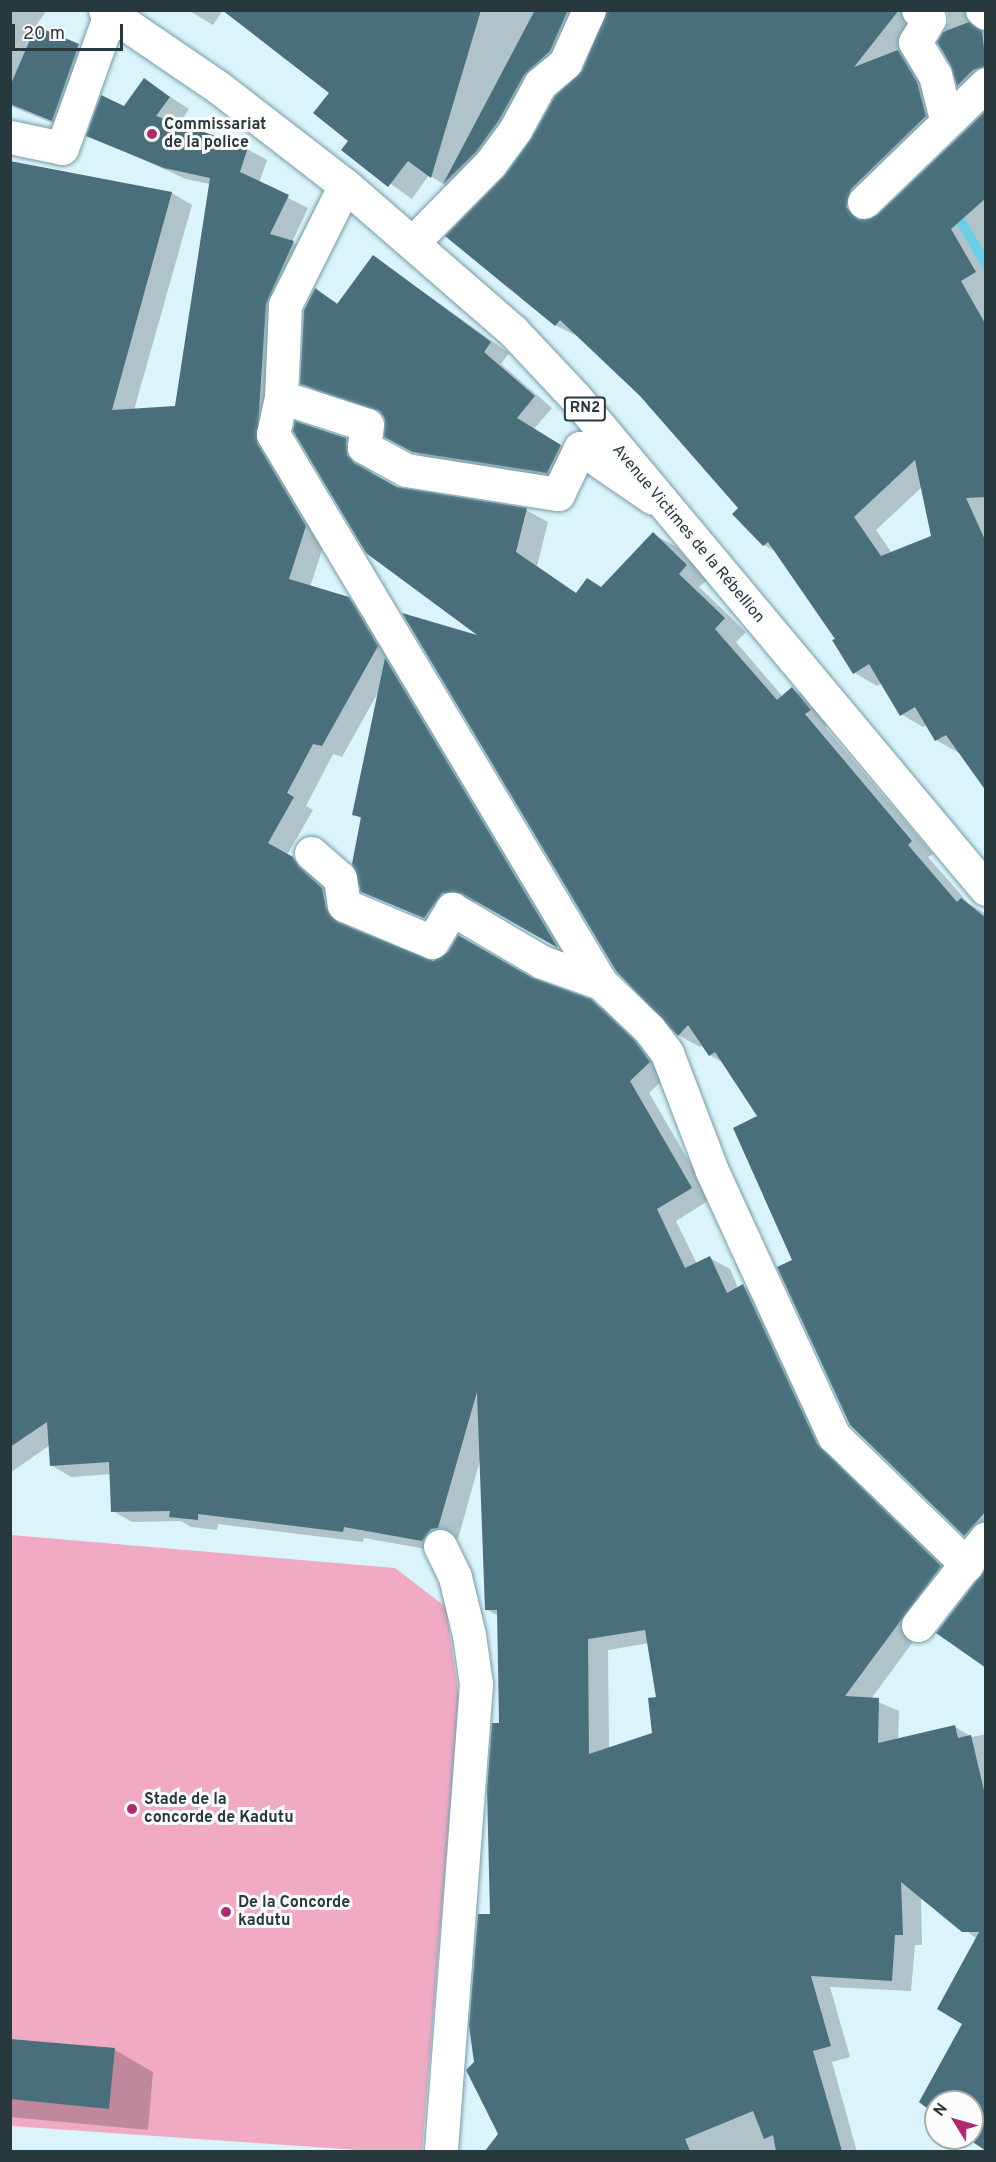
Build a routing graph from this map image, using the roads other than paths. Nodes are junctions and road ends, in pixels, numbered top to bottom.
1 (589, 10) edge
2 (918, 10) edge
3 (108, 12) edge
4 (986, 84) edge
5 (946, 119) junction
6 (10, 137) edge
7 (345, 185) junction
8 (864, 202) dead end
9 (414, 241) junction
10 (281, 397) junction
11 (665, 507) junction
12 (310, 853) dead end
13 (986, 889) edge
14 (601, 983) junction
15 (986, 1538) edge
16 (440, 1546) dead end
17 (967, 1565) junction
18 (918, 1625) dead end
19 (441, 2151) edge

1 - 9 main road
2 - 5 main road
3 - 6 main road
3 - 7 main road, Avenue Victimes de la Rébellion / RN2
4 - 5 main road
5 - 8 main road
7 - 9 main road, Avenue Victimes de la Rébellion / RN2
7 - 10 main road
9 - 11 main road, Avenue Victimes de la Rébellion / RN2
10 - 11 main road
10 - 14 main road
11 - 13 main road, Avenue Victimes de la Rébellion / RN2
12 - 14 main road
14 - 17 main road
15 - 17 main road
16 - 19 main road
17 - 18 main road

